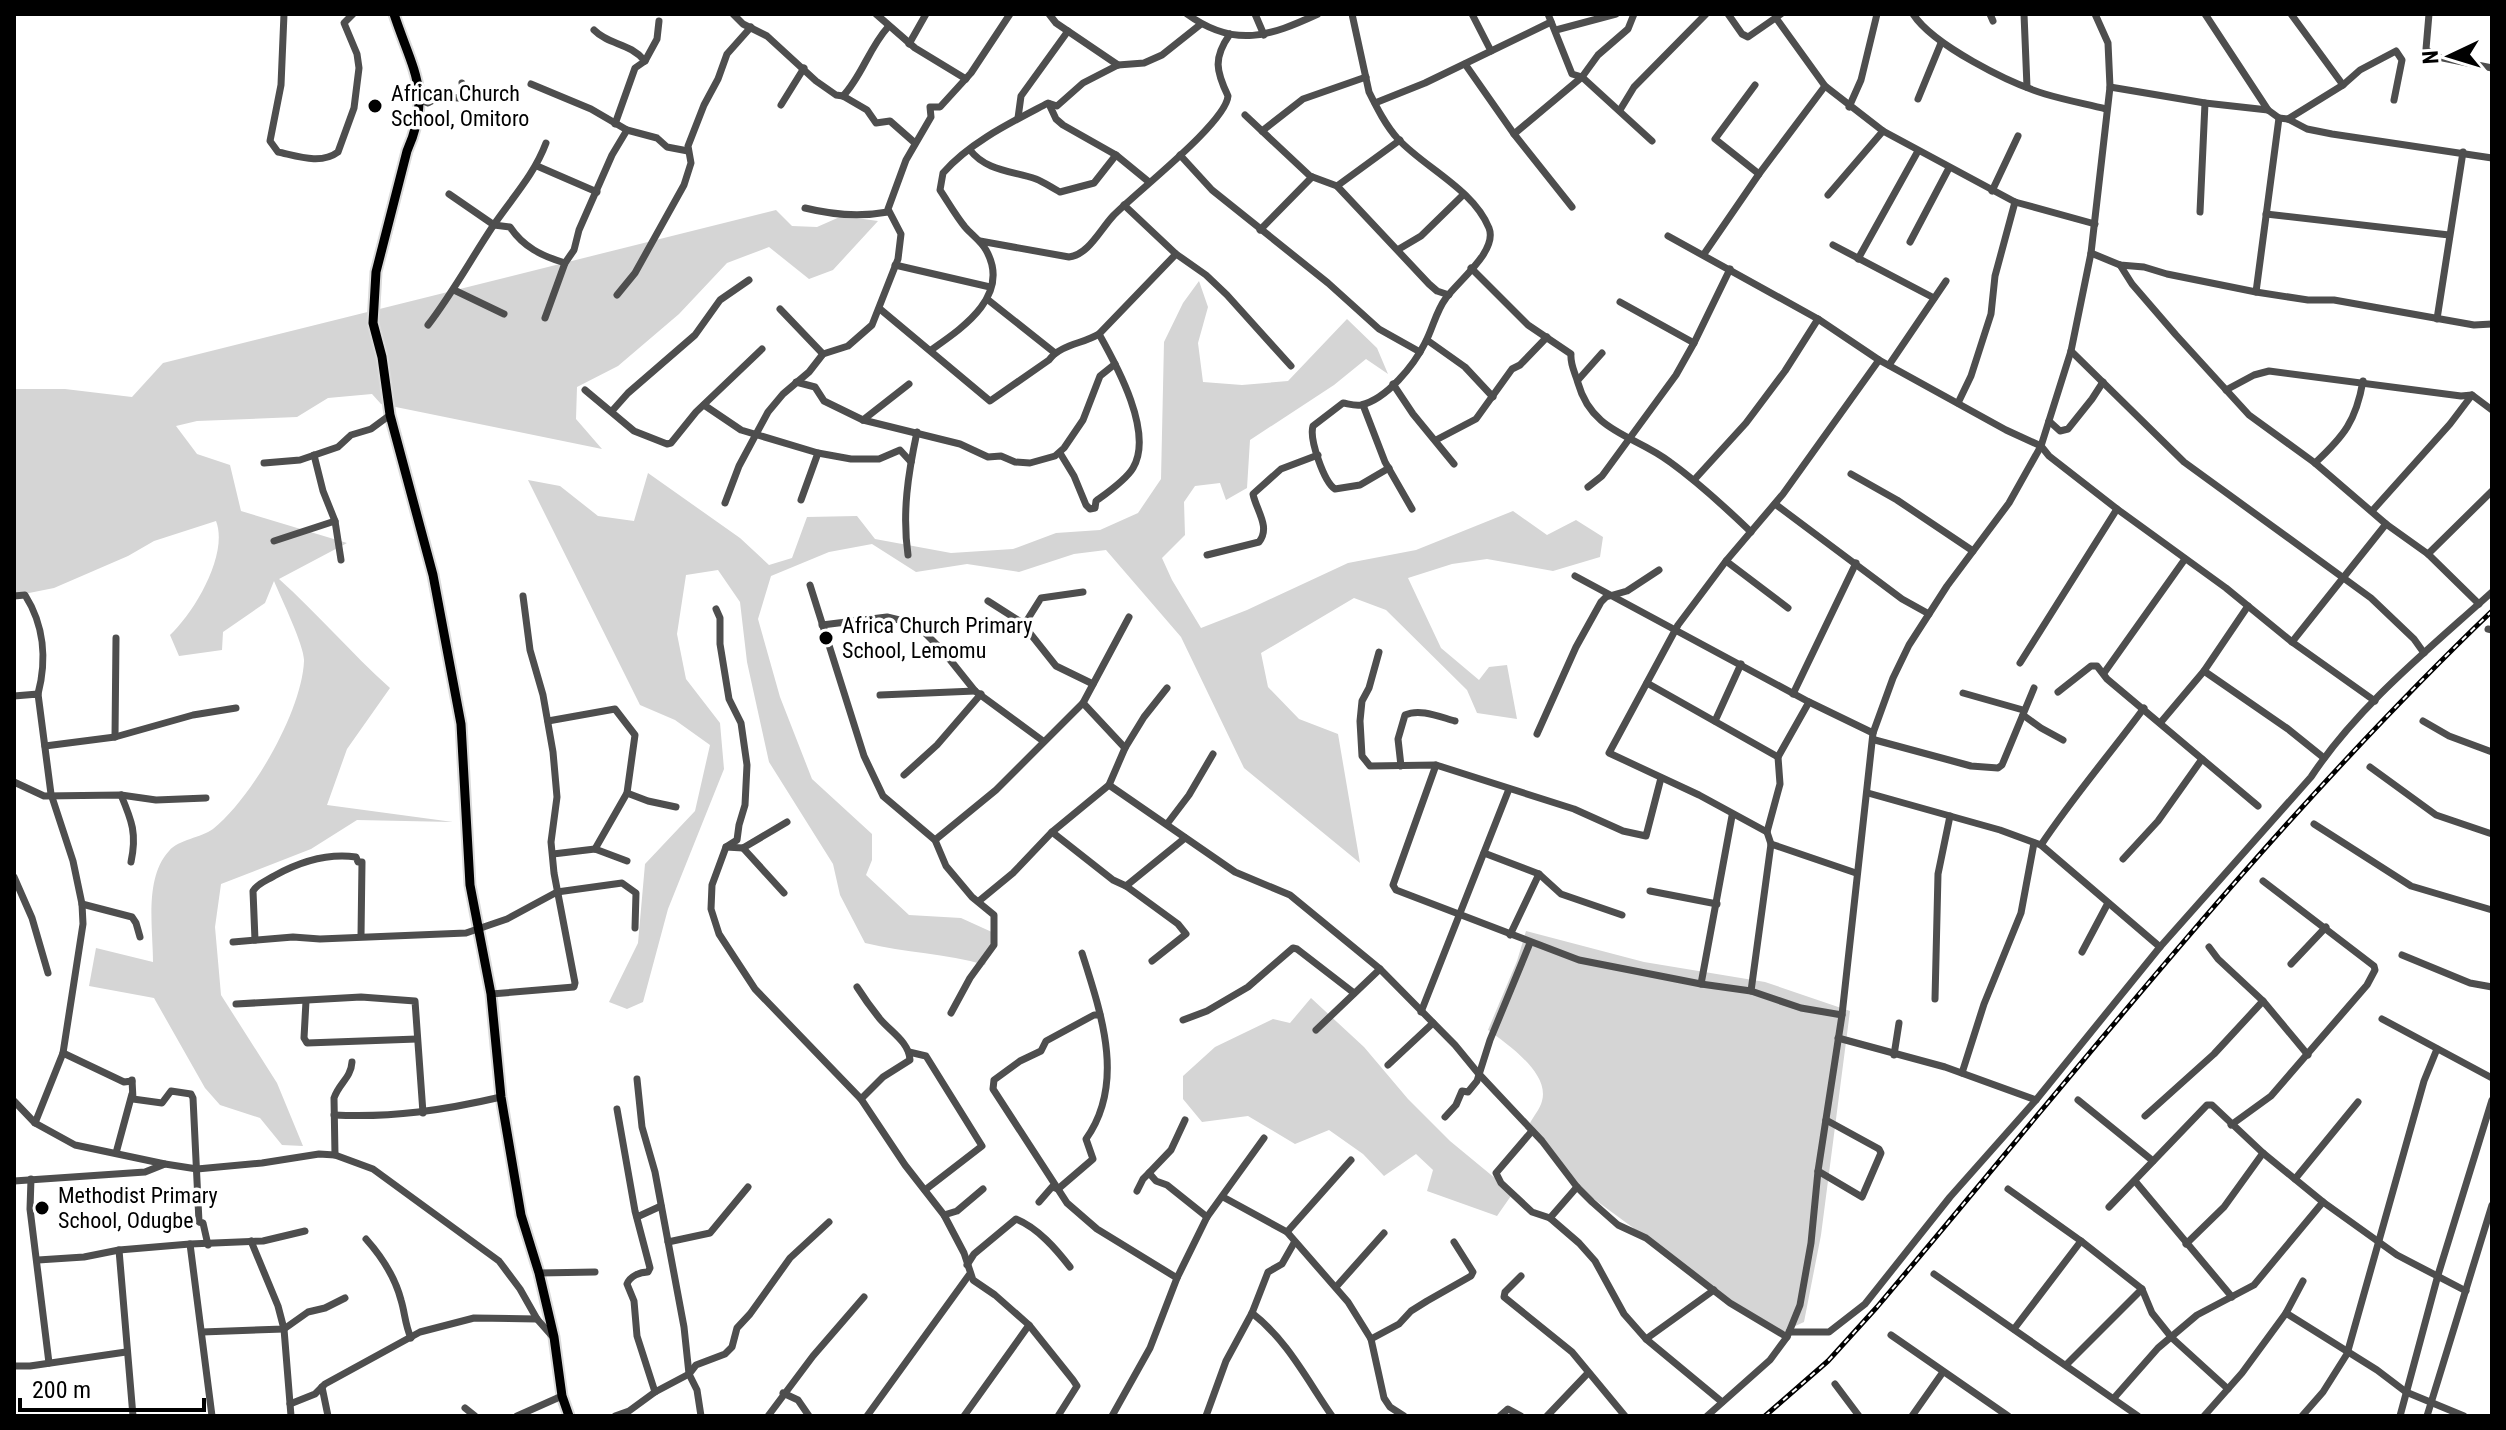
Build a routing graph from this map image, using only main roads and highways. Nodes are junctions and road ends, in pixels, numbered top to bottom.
1 (394, 14) edge
2 (569, 1416) edge

1 - 2 main road

